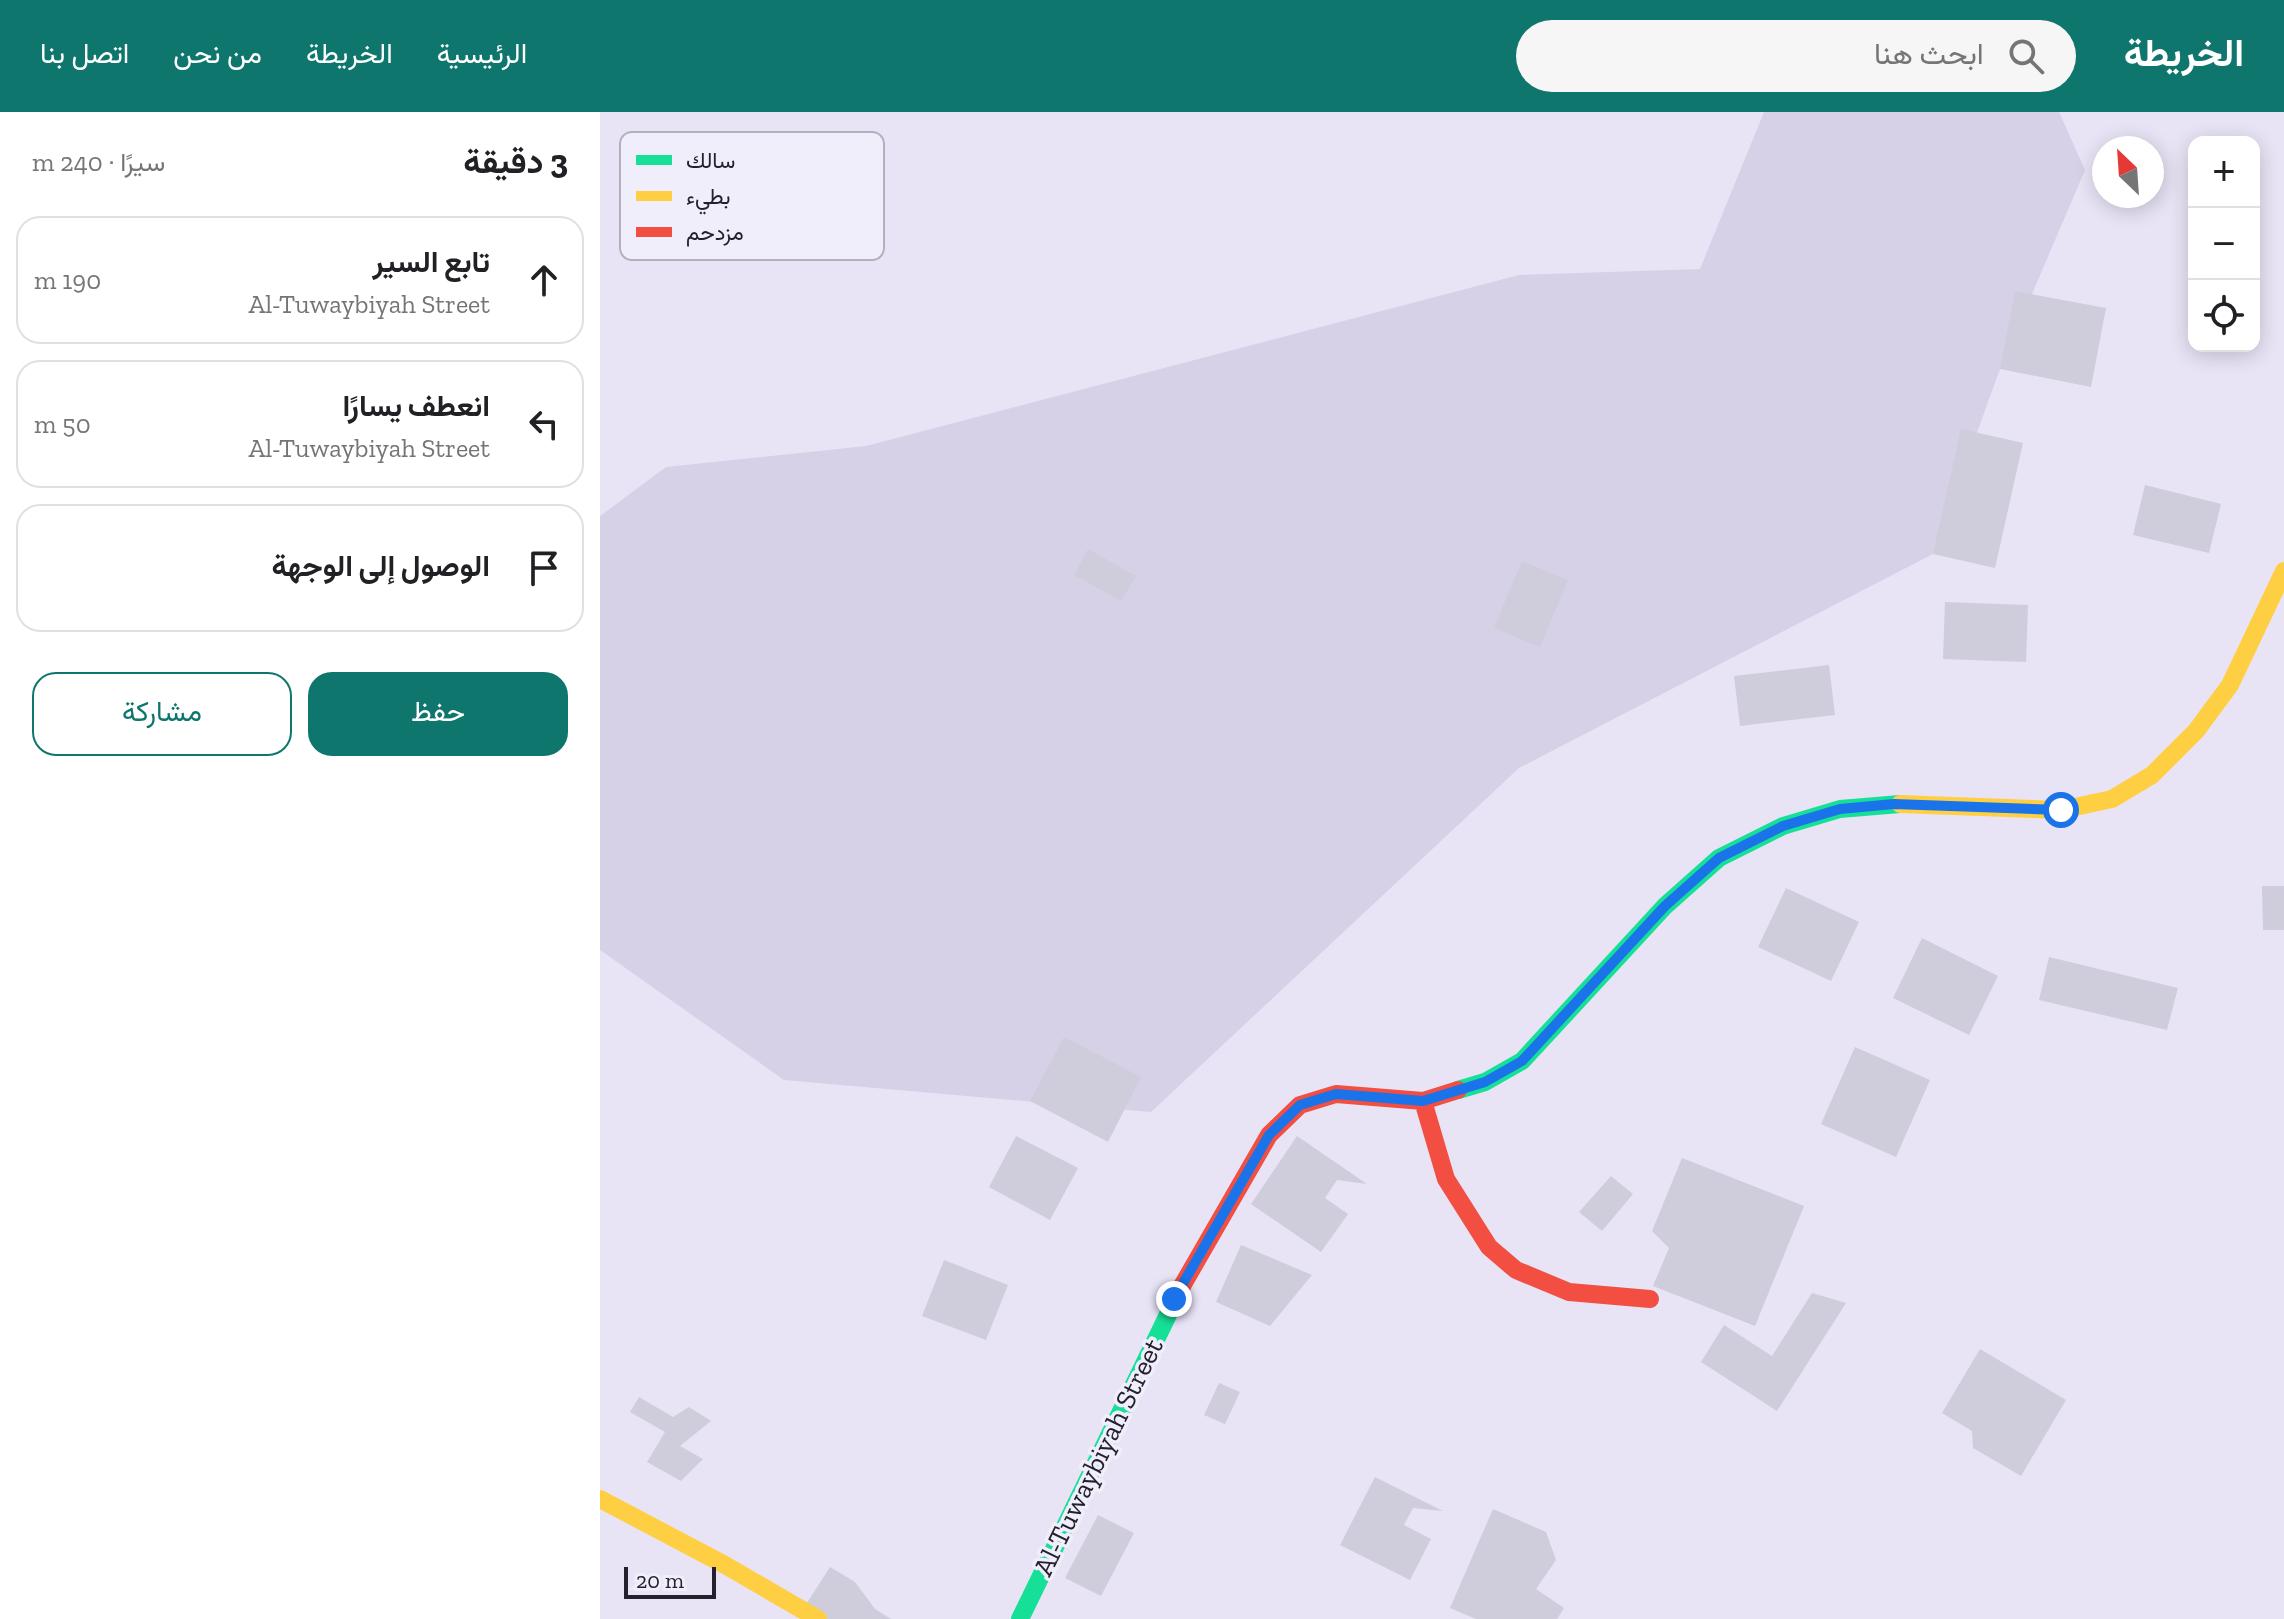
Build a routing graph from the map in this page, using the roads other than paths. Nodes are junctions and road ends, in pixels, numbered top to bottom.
1 (2284, 571) edge
2 (1423, 1101) junction
3 (1650, 1299) dead end
4 (600, 1499) edge
5 (818, 1619) edge
6 (1020, 1619) edge

1 - 2 street, Al-Tuwaybiyah Street
2 - 3 street
2 - 6 street, Al-Tuwaybiyah Street
4 - 5 street

